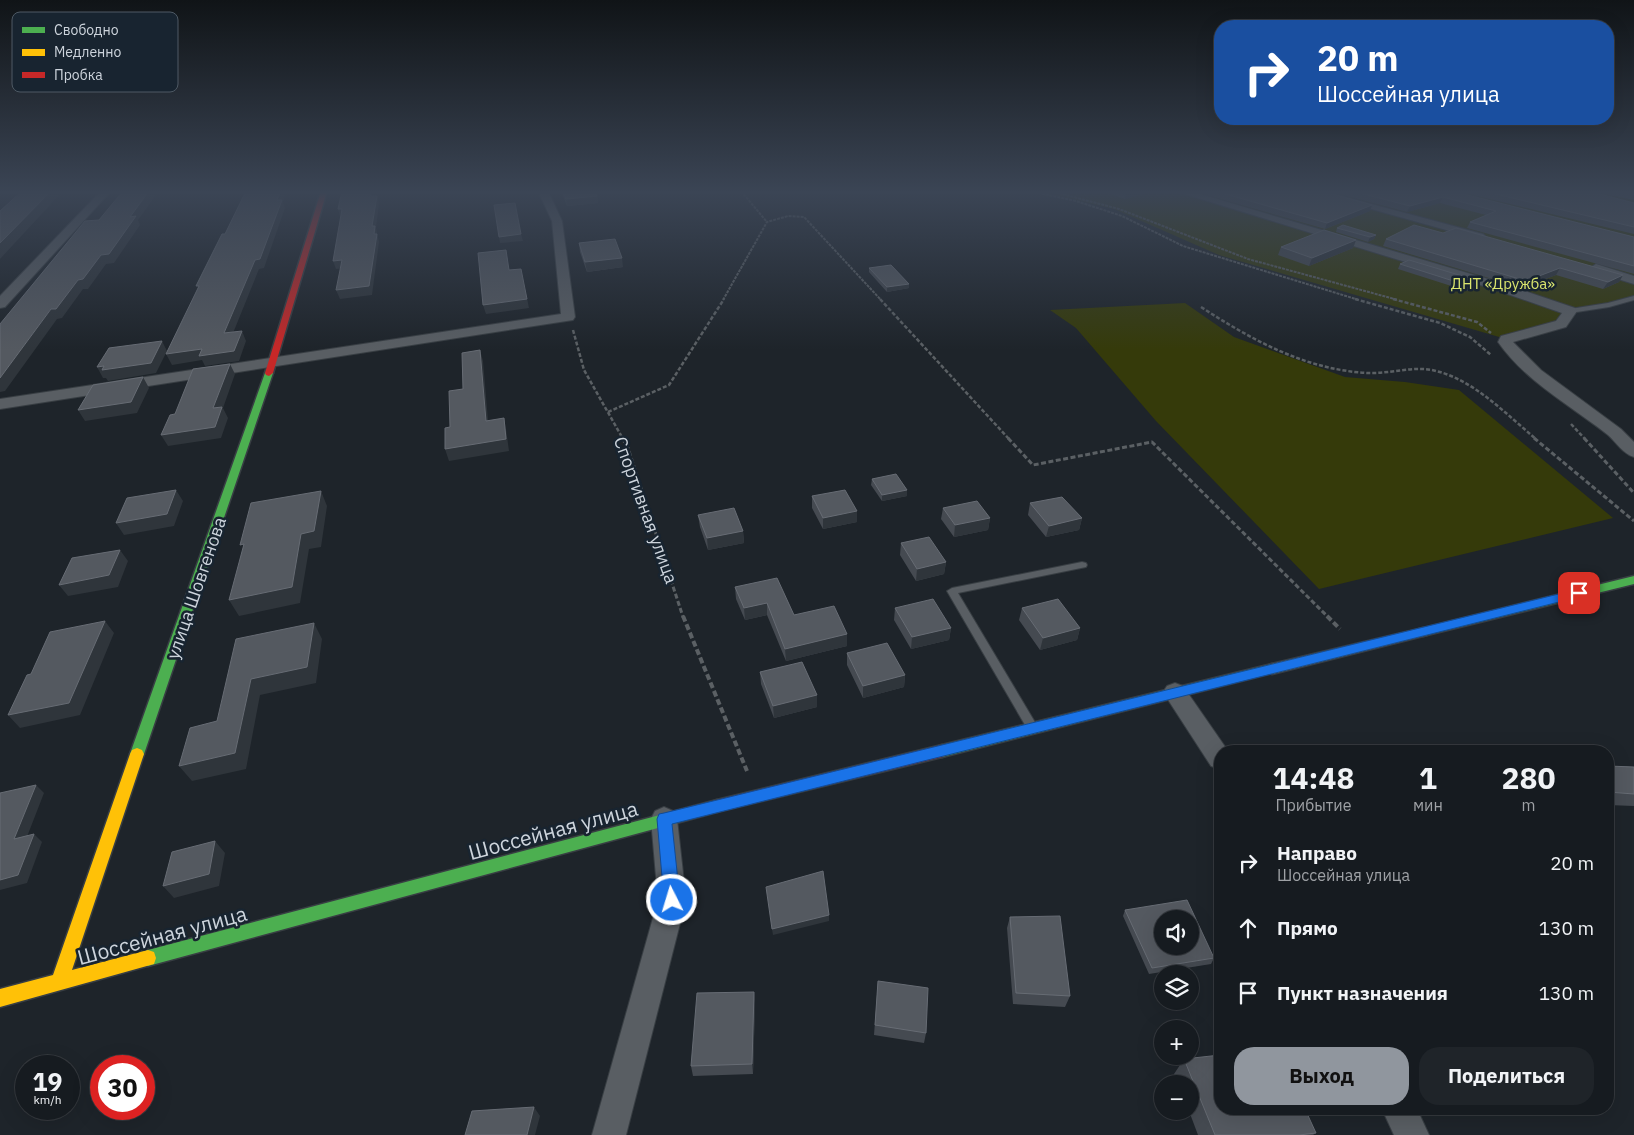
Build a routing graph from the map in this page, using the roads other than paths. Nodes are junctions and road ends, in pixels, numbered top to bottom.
1 (56, 244) edge
2 (308, 244) edge
3 (560, 244) edge
4 (1357, 244) edge
5 (1580, 264) edge
6 (1634, 280) edge
7 (1634, 298) edge
8 (0, 304) edge
9 (1570, 311) junction
10 (273, 361) junction
11 (0, 404) edge
12 (1634, 452) edge
13 (1082, 565) dead end
14 (1634, 580) edge
15 (1176, 692) junction
16 (1033, 728) junction
17 (1214, 750) edge
18 (664, 819) junction
19 (59, 982) junction
20 (0, 998) edge
21 (1402, 1115) edge
22 (609, 1135) edge
23 (1412, 1135) edge

1 - 8 street
2 - 10 street, улица Шовгенова
3 - 10 street
4 - 9 street
5 - 6 street
7 - 9 lane
9 - 12 street
10 - 11 street
10 - 19 street, улица Шовгенова
13 - 16 lane
14 - 15 street, Шоссейная улица
15 - 16 street, Шоссейная улица
15 - 17 street
16 - 18 street, Шоссейная улица
18 - 19 street, Шоссейная улица
18 - 22 street
19 - 20 street, Шоссейная улица
21 - 23 street

